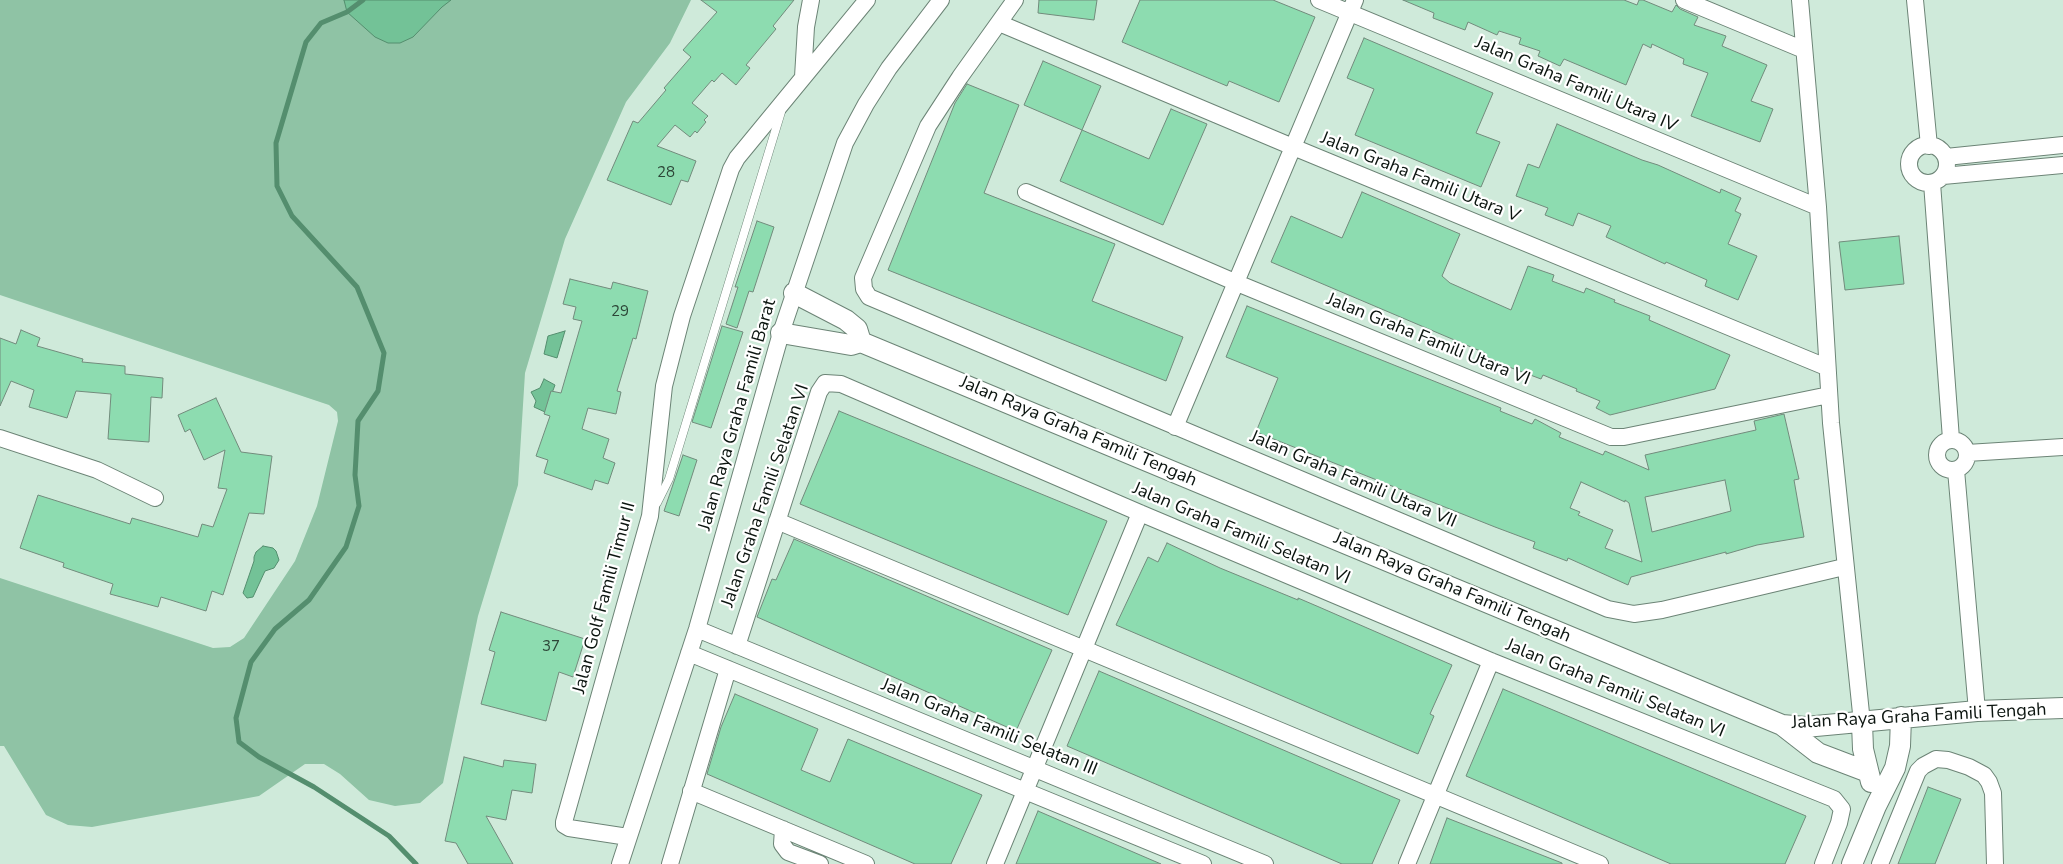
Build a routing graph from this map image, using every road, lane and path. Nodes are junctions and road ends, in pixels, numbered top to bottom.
1 (812, 0) edge
2 (867, 0) edge
3 (941, 0) edge
4 (1015, 0) edge
5 (1319, 0) edge
6 (1684, 0) edge
7 (1800, 0) edge
8 (1915, 0) edge
9 (1353, 7) edge
10 (999, 23) junction
11 (1804, 50) junction
12 (803, 77) junction
13 (786, 98) junction
14 (2063, 145) edge
15 (1929, 146) junction
16 (1293, 147) junction
17 (1946, 157) junction
18 (2063, 165) edge
19 (1938, 180) junction
20 (1026, 192) dead end
21 (1818, 207) junction
22 (1236, 284) junction
23 (794, 293) junction
24 (781, 333) junction
25 (861, 342) junction
26 (1826, 367) junction
27 (1829, 395) junction
28 (1174, 427) junction
29 (0, 438) edge
30 (1952, 439) junction
31 (2063, 447) edge
32 (1967, 453) junction
33 (1956, 470) junction
34 (155, 498) dead end
35 (1140, 513) junction
36 (650, 516) junction
37 (777, 521) junction
38 (1844, 567) junction
39 (697, 629) junction
40 (737, 646) junction
41 (1084, 649) junction
42 (689, 653) junction
43 (1491, 661) junction
44 (728, 669) junction
45 (2063, 708) edge
46 (1977, 711) junction
47 (1901, 717) junction
48 (1862, 723) junction
49 (1782, 725) junction
50 (1034, 769) junction
51 (1868, 772) junction
52 (691, 791) junction
53 (1025, 791) junction
54 (1435, 795) junction
55 (1876, 806) junction
56 (783, 829) junction
57 (628, 837) junction
58 (620, 864) edge
59 (670, 864) edge
60 (820, 864) edge
61 (866, 864) edge
62 (995, 864) edge
63 (1203, 864) edge
64 (1265, 864) edge
65 (1407, 864) edge
66 (1600, 864) edge
67 (1823, 864) edge
68 (1852, 864) edge
69 (1880, 864) edge
70 (1995, 864) edge

1 - 12 street
2 - 12 street, Jalan Golf Famili Timur II
3 - 23 street, Jalan Raya Graha Famili Barat
4 - 10 street
5 - 9 street, Jalan Graha Famili Utara IV
6 - 11 street
7 - 11 street
8 - 15 street
9 - 16 street
9 - 21 street, Jalan Graha Famili Utara IV
10 - 16 street, Jalan Graha Famili Utara V
10 - 28 street, Jalan Graha Famili Utara VII
11 - 21 street
12 - 13 street, Jalan Golf Famili Timur II
13 - 36 lane
13 - 36 street, Jalan Golf Famili Timur II
14 - 17 street
15 - 17 street
15 - 19 street
16 - 22 street
16 - 26 street, Jalan Graha Famili Utara V
17 - 19 street
18 - 19 street
19 - 30 street
20 - 22 street, Jalan Graha Famili Utara VI
21 - 26 street
22 - 27 street, Jalan Graha Famili Utara VI
22 - 28 street
23 - 24 street, Jalan Raya Graha Famili Barat
23 - 25 street
24 - 25 street, Jalan Raya Graha Famili Tengah
24 - 39 street, Jalan Raya Graha Famili Barat
25 - 49 street, Jalan Raya Graha Famili Tengah
26 - 27 street
27 - 38 street
28 - 38 street, Jalan Graha Famili Utara VII
29 - 34 street
30 - 32 street
30 - 33 street
31 - 32 street
32 - 33 street
33 - 46 street
35 - 37 street, Jalan Graha Famili Selatan VI
35 - 41 street
35 - 43 street, Jalan Graha Famili Selatan VI
36 - 57 street, Jalan Golf Famili Timur II
37 - 40 street, Jalan Graha Famili Selatan VI
37 - 41 street
38 - 48 street
39 - 40 street, Jalan Graha Famili Selatan III
39 - 42 street, Jalan Raya Graha Famili Barat
40 - 50 street, Jalan Graha Famili Selatan III
41 - 50 street
41 - 54 street
42 - 44 street
42 - 57 street, Jalan Raya Graha Famili Barat
43 - 54 street
43 - 67 street, Jalan Graha Famili Selatan VI
44 - 52 street
44 - 53 street
45 - 46 street, Jalan Raya Graha Famili Tengah
46 - 47 street, Jalan Raya Graha Famili Tengah
47 - 48 street, Jalan Raya Graha Famili Tengah
47 - 55 street
48 - 49 street, Jalan Raya Graha Famili Tengah
48 - 51 street
49 - 51 street
50 - 53 street
50 - 64 street, Jalan Graha Famili Selatan III
51 - 55 street
52 - 56 street
52 - 59 street
53 - 62 street
53 - 63 street
54 - 65 street
54 - 66 street
55 - 68 street
56 - 60 street
56 - 61 street
57 - 58 street, Jalan Raya Graha Famili Barat
69 - 70 street

